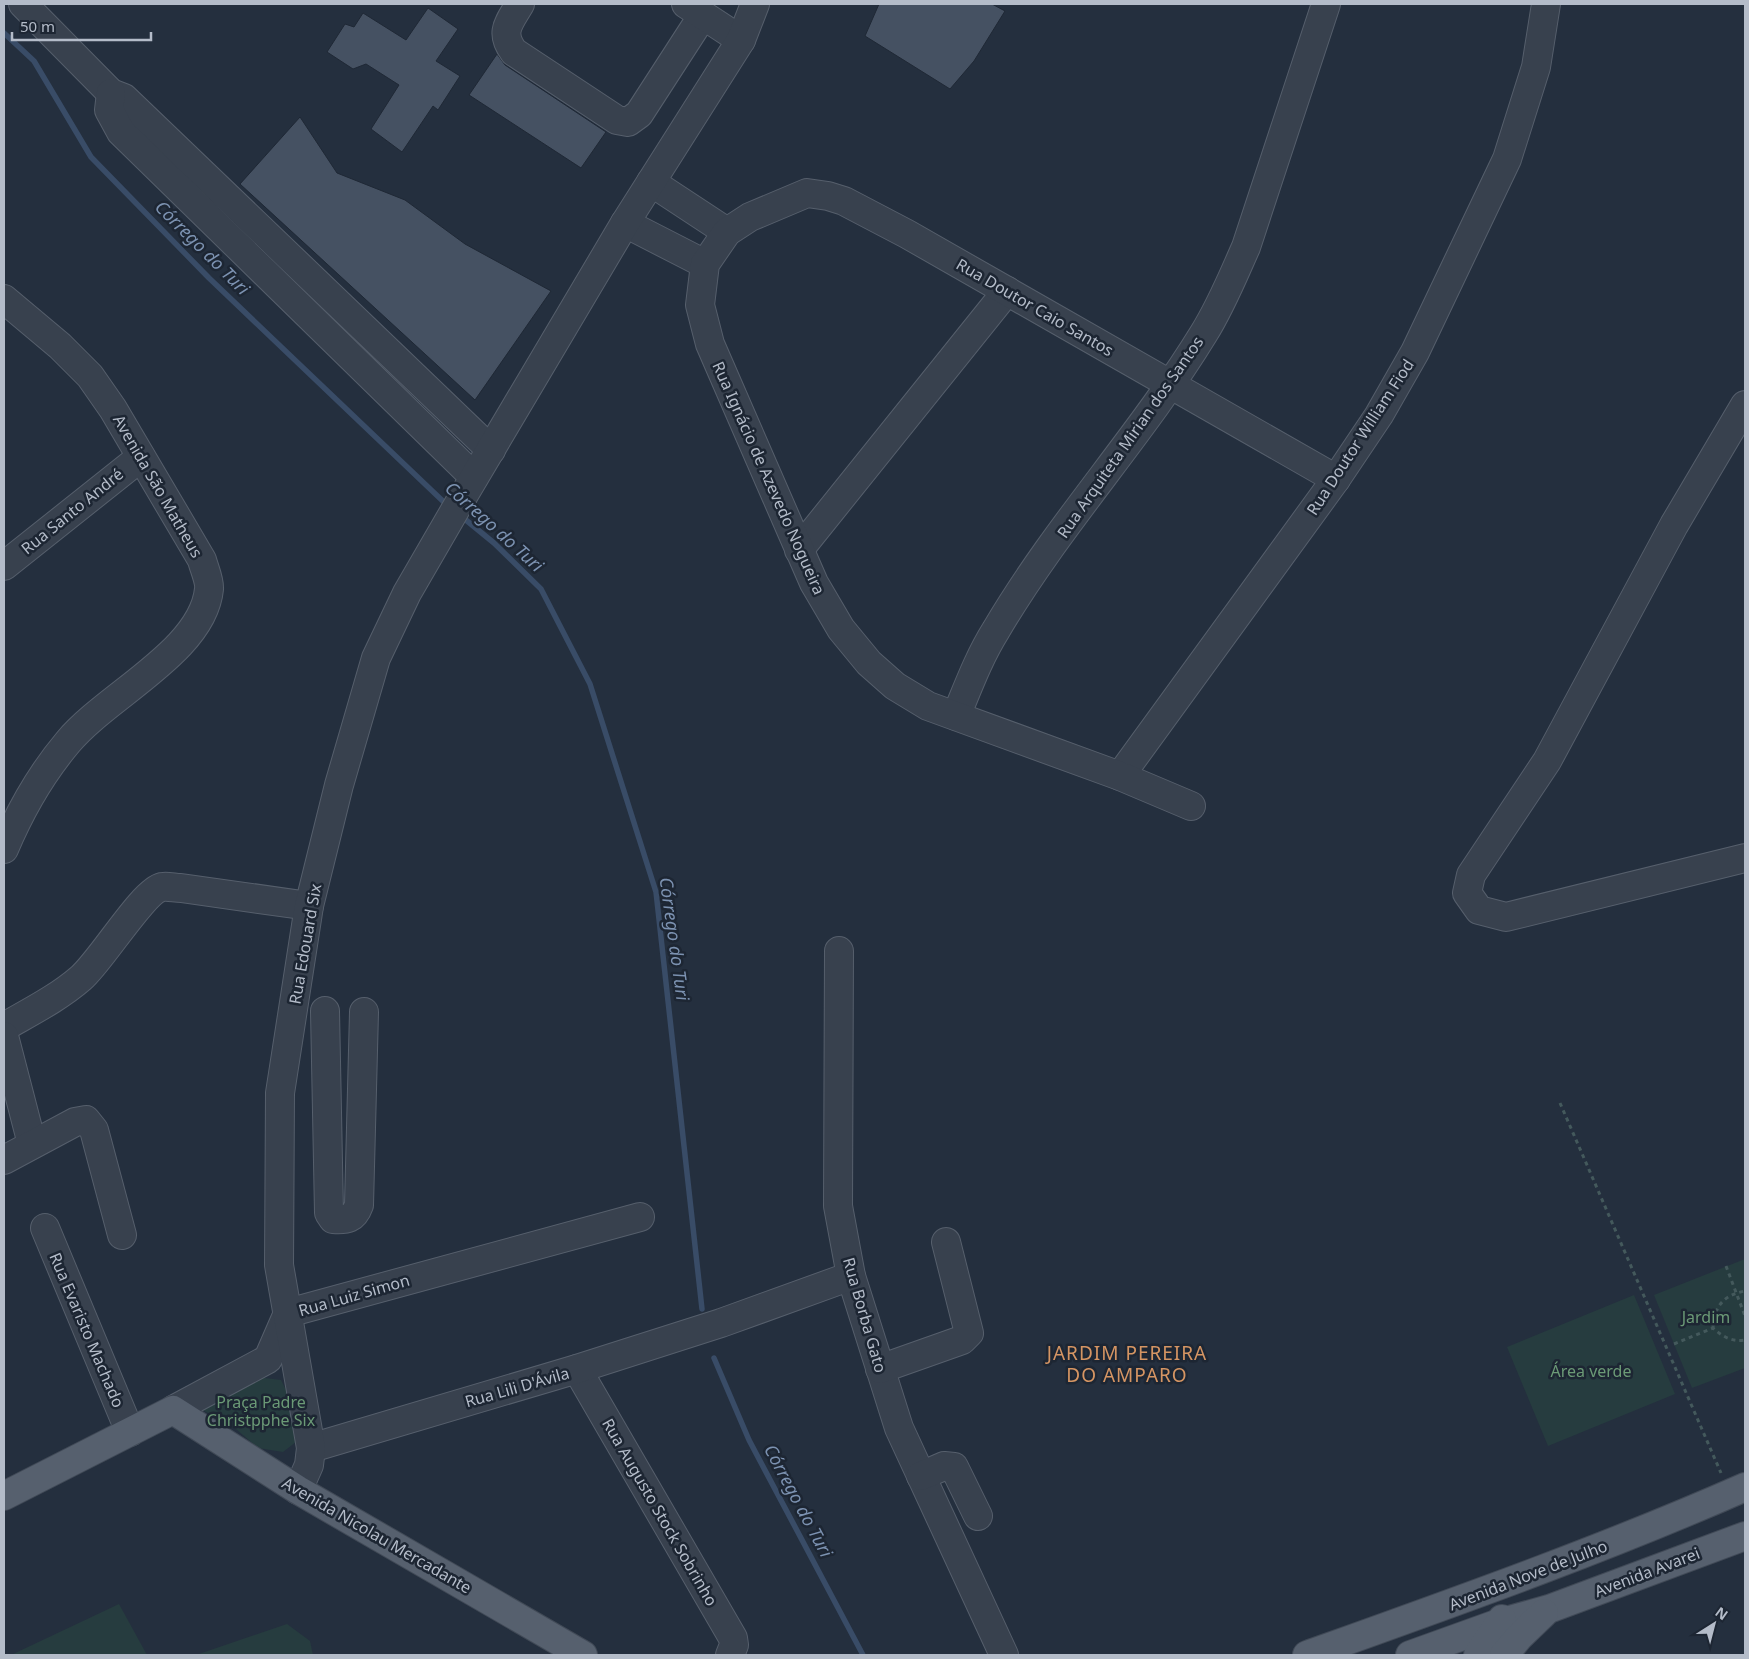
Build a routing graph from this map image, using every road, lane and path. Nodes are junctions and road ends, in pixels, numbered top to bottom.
1 (23, 4) edge
2 (520, 4) edge
3 (755, 4) edge
4 (1326, 4) edge
5 (1546, 4) edge
6 (695, 9) edge
7 (741, 40) junction
8 (111, 93) junction
9 (651, 182) junction
10 (625, 223) junction
11 (726, 232) junction
12 (704, 264) junction
13 (1007, 291) junction
14 (8, 310) edge
15 (1170, 385) junction
16 (1745, 406) edge
17 (491, 450) junction
18 (141, 457) junction
19 (1336, 479) junction
20 (468, 488) junction
21 (799, 550) junction
22 (4, 566) edge
23 (956, 716) junction
24 (1120, 776) junction
25 (1191, 806) dead end
26 (4, 849) edge
27 (1745, 858) edge
28 (309, 906) junction
29 (839, 951) dead end
30 (325, 1011) dead end
31 (364, 1012) dead end
32 (4, 1027) edge
33 (4, 1036) edge
34 (1560, 1103) dead end
35 (32, 1144) junction
36 (4, 1160) edge
37 (640, 1217) dead end
38 (45, 1228) dead end
39 (122, 1234) dead end
40 (946, 1242) dead end
41 (1726, 1266) dead end
42 (851, 1276) junction
43 (1745, 1291) edge
44 (1736, 1293) junction
45 (288, 1313) junction
46 (1745, 1316) edge
47 (1713, 1328) junction
48 (1745, 1340) edge
49 (1674, 1344) dead end
50 (268, 1359) junction
51 (577, 1369) junction
52 (880, 1369) junction
53 (299, 1377) junction
54 (173, 1410) junction
55 (130, 1432) junction
56 (311, 1448) junction
57 (921, 1476) junction
58 (298, 1490) junction
59 (1738, 1490) edge
60 (4, 1496) edge
61 (978, 1516) dead end
62 (1745, 1536) edge
63 (1544, 1570) junction
64 (1549, 1609) junction
65 (1499, 1623) junction
66 (1444, 1650) edge
67 (584, 1655) edge
68 (730, 1655) edge
69 (1004, 1655) edge
70 (1308, 1655) edge
71 (1410, 1655) edge
72 (1478, 1655) edge
73 (1504, 1655) edge

1 - 8 street
2 - 6 street
3 - 7 street, Rua Edouard Six
4 - 15 street, Rua Arquiteta Mirian dos Santos
5 - 19 street, Rua Doutor William Fiod
6 - 7 street
7 - 9 street, Rua Edouard Six
8 - 17 street
8 - 20 street
9 - 10 street, Rua Edouard Six
9 - 11 street
10 - 12 street
10 - 17 street, Rua Edouard Six
11 - 12 street, Rua Ignácio de Azevedo Nogueira
11 - 13 street, Rua Doutor Caio Santos
12 - 21 street, Rua Ignácio de Azevedo Nogueira
13 - 15 street, Rua Doutor Caio Santos
13 - 21 street
14 - 18 street, Avenida São Matheus
15 - 19 street, Rua Doutor Caio Santos
15 - 23 street, Rua Arquiteta Mirian dos Santos
16 - 27 street
17 - 20 street, Rua Edouard Six
18 - 22 street, Rua Santo André
18 - 26 street, Avenida São Matheus
19 - 24 street, Rua Doutor William Fiod
20 - 28 street, Rua Edouard Six
21 - 23 street, Rua Ignácio de Azevedo Nogueira
23 - 24 street, Rua Ignácio de Azevedo Nogueira
24 - 25 street, Rua Ignácio de Azevedo Nogueira
28 - 32 street
28 - 45 street, Rua Edouard Six
29 - 42 street, Rua Borba Gato
30 - 31 street
33 - 35 street
34 - 59 path
35 - 36 street
35 - 39 street
37 - 45 street, Rua Luiz Simon
38 - 55 street, Rua Evaristo Machado
40 - 52 street
41 - 44 path
42 - 51 street, Rua Lili D'Ávila
42 - 52 street, Rua Borba Gato
43 - 44 path
44 - 46 path
44 - 47 path
45 - 50 street, Rua Luiz Simon
45 - 53 street, Rua Edouard Six
47 - 48 path
47 - 49 path
50 - 53 street
50 - 54 street
51 - 56 street, Rua Lili D'Ávila
51 - 68 street, Rua Augusto Stock Sobrinho
52 - 57 street, Rua Borba Gato
53 - 56 street, Rua Edouard Six
54 - 55 main road
54 - 58 main road, Avenida Nicolau Mercadante
55 - 60 main road
56 - 58 street
57 - 61 street
57 - 69 street, Rua Borba Gato
58 - 67 main road, Avenida Nicolau Mercadante
59 - 63 main road, Avenida Nove de Julho
62 - 64 main road, Avenida Avarei
63 - 65 main road
63 - 70 main road, Avenida Nove de Julho
64 - 65 main road, Avenida Nove de Julho
64 - 73 main road
65 - 66 main road, Avenida Nove de Julho
65 - 72 main road
66 - 71 main road, Avenida Nove de Julho

